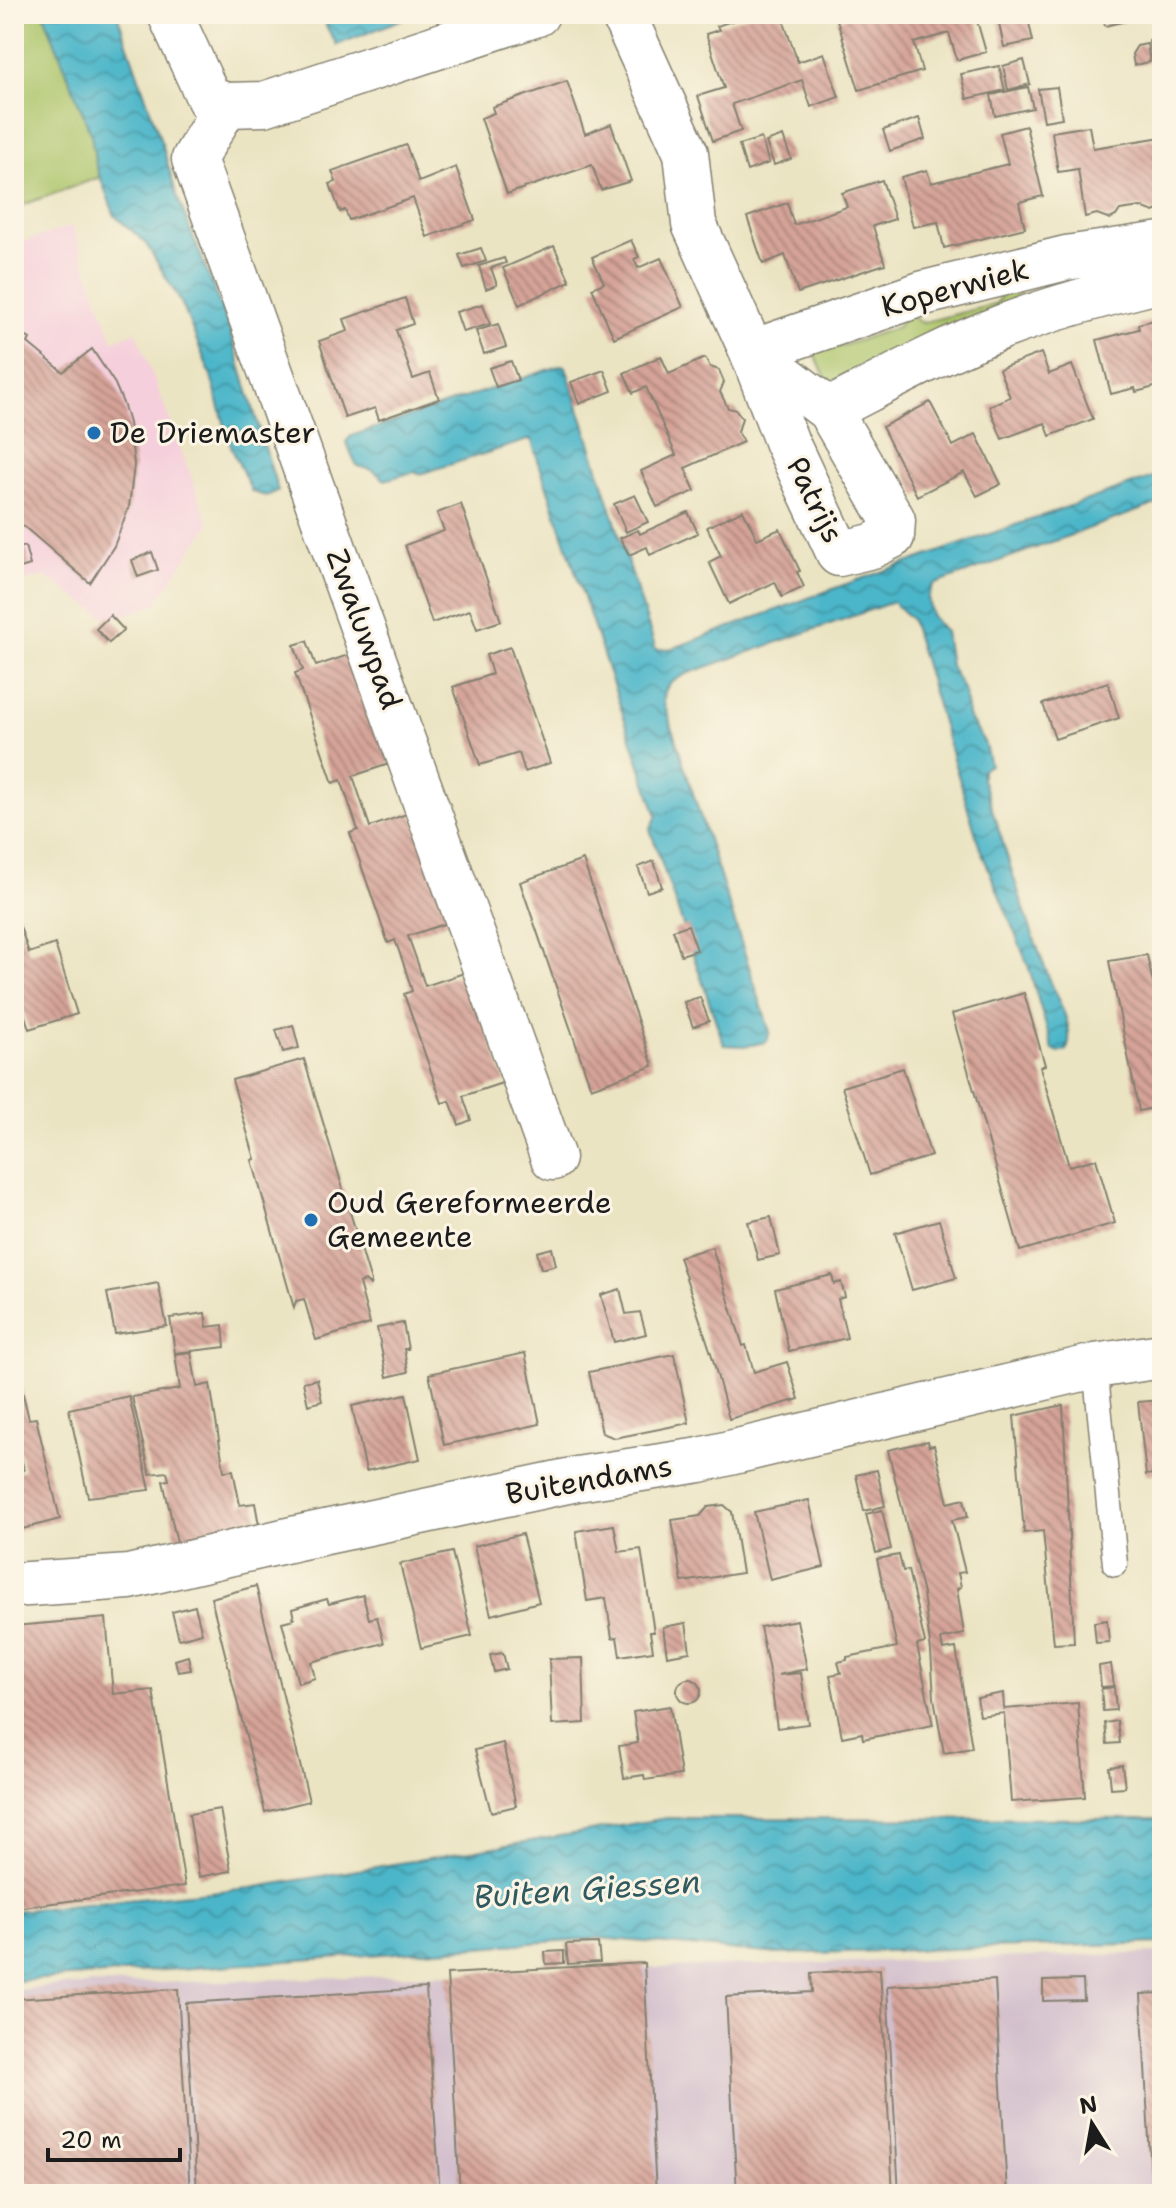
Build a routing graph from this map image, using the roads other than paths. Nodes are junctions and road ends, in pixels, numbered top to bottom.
1 (170, 14) edge
2 (537, 14) edge
3 (623, 14) edge
4 (226, 105) junction
5 (1162, 244) edge
6 (1162, 280) edge
7 (752, 352) junction
8 (829, 410) junction
9 (553, 1158) dead end
10 (1162, 1356) edge
11 (1095, 1366) junction
12 (1115, 1564) dead end
13 (14, 1585) edge

1 - 4 street
2 - 4 street
3 - 7 street, Patrijs
4 - 9 street, Zwaluwpad
5 - 7 street, Koperwiek
6 - 8 street, Koperwiek
7 - 8 street, Patrijs
7 - 8 street, Patrijs
10 - 11 street, Buitendams
11 - 12 lane
11 - 13 street, Buitendams

